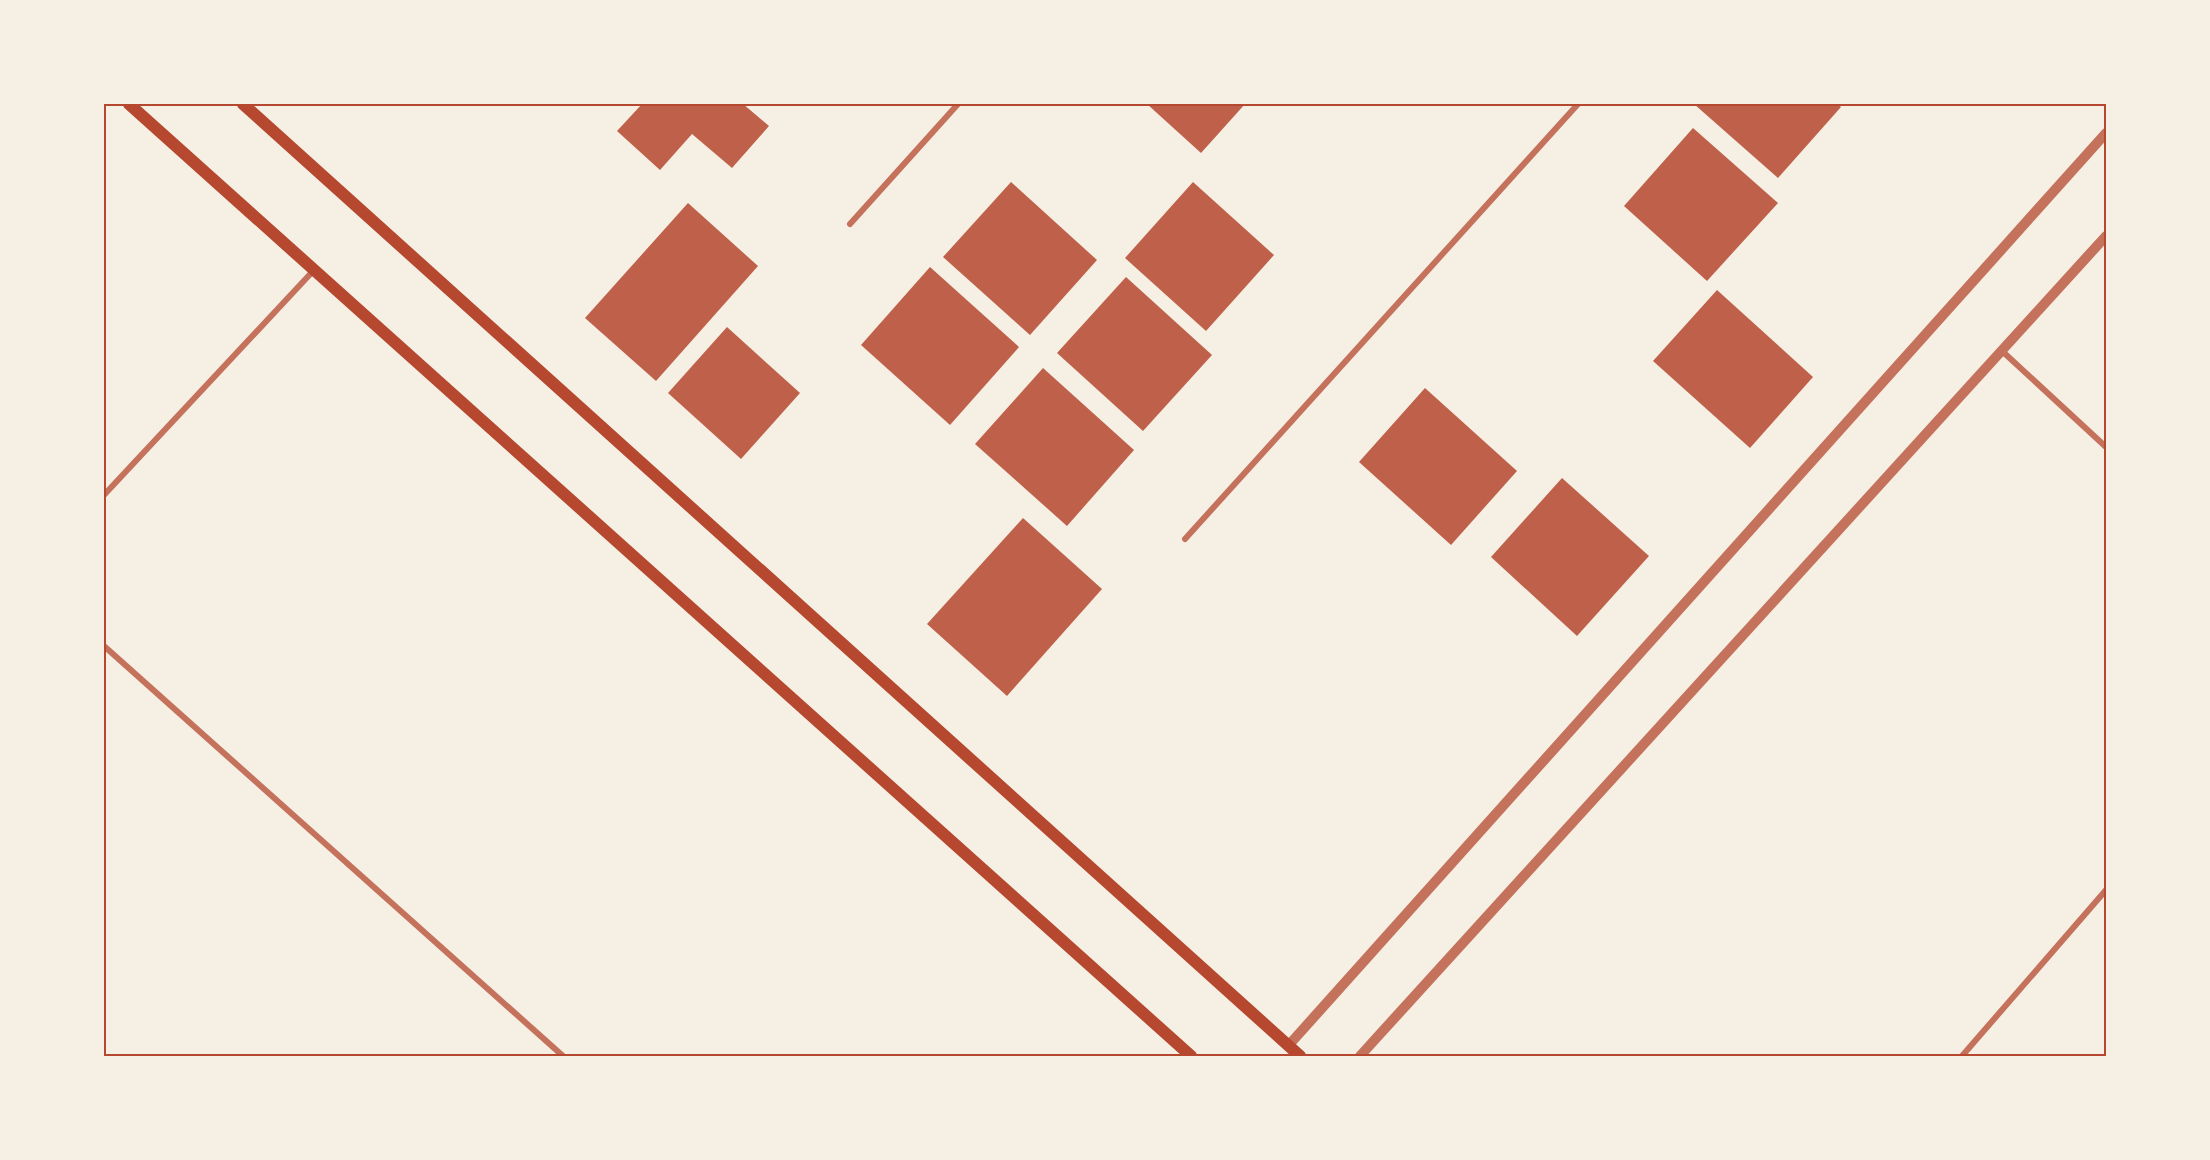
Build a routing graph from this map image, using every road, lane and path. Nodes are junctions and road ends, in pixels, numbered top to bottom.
1 (129, 104) edge
2 (243, 104) edge
3 (958, 104) edge
4 (1578, 104) edge
5 (2106, 133) edge
6 (850, 224) dead end
7 (2106, 236) edge
8 (315, 270) junction
9 (2002, 351) junction
10 (2106, 447) edge
11 (104, 495) edge
12 (1185, 539) dead end
13 (104, 646) edge
14 (2106, 890) edge
15 (1287, 1046) junction
16 (563, 1056) edge
17 (1191, 1056) edge
18 (1300, 1056) edge
19 (1360, 1056) edge
20 (1962, 1056) edge

1 - 8 main road
2 - 15 main road
3 - 6 street
4 - 12 street
5 - 15 street
7 - 9 street
8 - 11 street
8 - 17 main road
9 - 10 street
9 - 19 street
13 - 16 street
14 - 20 street
15 - 18 main road

